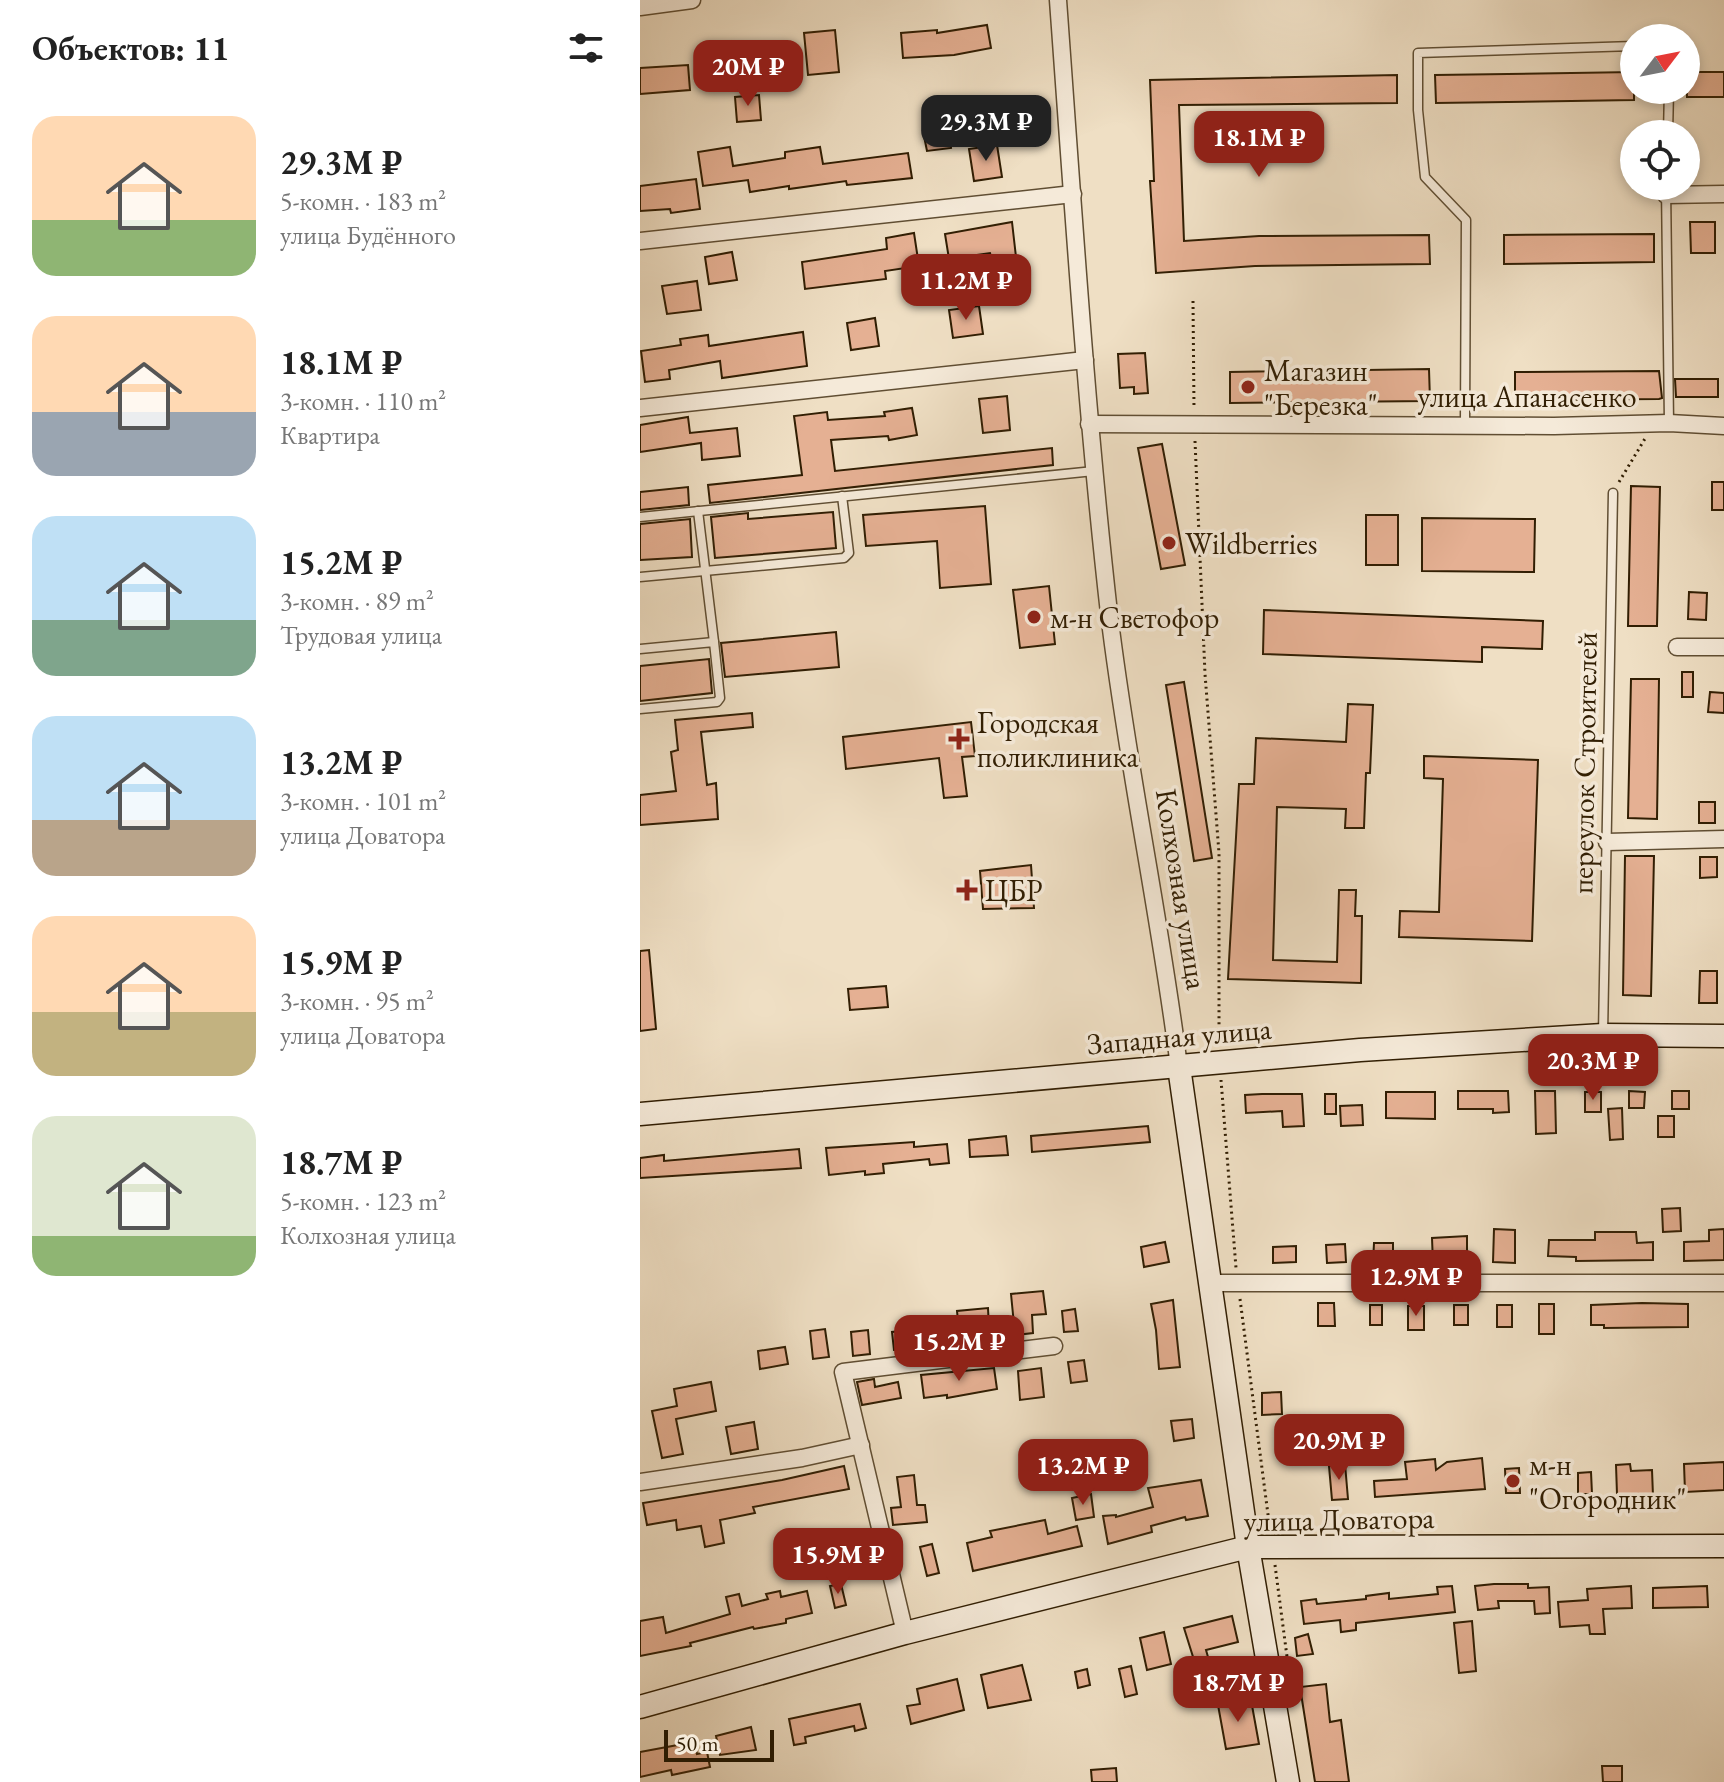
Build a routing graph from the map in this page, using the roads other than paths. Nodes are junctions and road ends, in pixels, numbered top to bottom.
1 (692, 0) edge
2 (1058, 0) edge
3 (640, 7) edge
4 (1620, 46) edge
5 (1700, 192) edge
6 (1073, 194) junction
7 (1724, 194) edge
8 (1666, 200) edge
9 (640, 241) edge
10 (1085, 360) junction
11 (640, 408) edge
12 (1089, 424) junction
13 (1661, 424) junction
14 (1465, 425) junction
15 (1724, 426) edge
16 (1094, 471) junction
17 (1613, 493) road end
18 (842, 496) junction
19 (698, 511) junction
20 (640, 517) edge
21 (705, 571) junction
22 (640, 577) edge
23 (714, 642) junction
24 (1677, 647) dead end
25 (1724, 647) edge
26 (640, 649) edge
27 (640, 709) edge
28 (1724, 839) edge
29 (1607, 842) junction
30 (1603, 1035) junction
31 (1724, 1036) edge
32 (1179, 1067) junction
33 (640, 1114) edge
34 (1212, 1283) junction
35 (1724, 1283) edge
36 (1054, 1346) dead end
37 (861, 1445) junction
38 (640, 1482) edge
39 (1724, 1546) edge
40 (1248, 1547) junction
41 (905, 1633) junction
42 (640, 1707) edge
43 (1288, 1782) edge

1 - 3 street
2 - 6 street, Колхозная улица
4 - 14 lane
5 - 7 street
6 - 9 street
6 - 10 street, Колхозная улица
8 - 13 lane
10 - 11 street
10 - 12 street, Колхозная улица
12 - 14 street, улица Апанасенко
12 - 16 street, Колхозная улица
13 - 14 street, улица Апанасенко
13 - 15 street, улица Апанасенко
16 - 18 lane
16 - 32 street, Колхозная улица
17 - 29 lane, переулок Строителей
18 - 19 lane
18 - 21 lane
19 - 20 lane
19 - 21 lane
21 - 22 lane
21 - 23 lane
23 - 26 lane
23 - 27 lane
24 - 25 street
28 - 29 street
29 - 30 lane, переулок Строителей
30 - 31 street, Западная улица
30 - 32 street, Западная улица
32 - 33 street, Западная улица
32 - 34 street, Колхозная улица
34 - 35 street
34 - 40 street, Колхозная улица
36 - 37 street
37 - 38 street
37 - 41 street
39 - 40 street, улица Доватора
40 - 41 street, улица Доватора
40 - 43 street, Колхозная улица
41 - 42 street, улица Доватора

